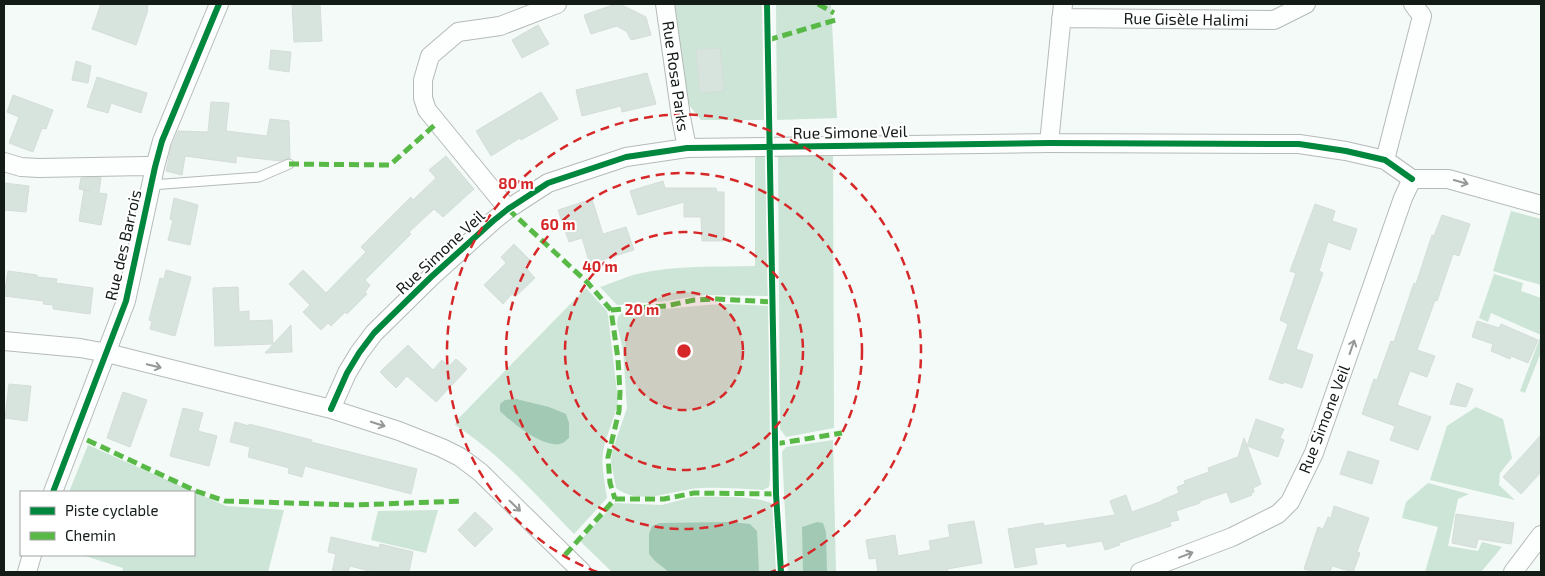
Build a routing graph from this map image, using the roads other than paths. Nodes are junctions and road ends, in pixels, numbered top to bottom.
1 (219, 4) edge
2 (557, 4) edge
3 (665, 4) edge
4 (1306, 4) edge
5 (1413, 4) edge
6 (1062, 11) edge
7 (1049, 143) junction
8 (687, 148) junction
9 (1385, 160) junction
10 (4, 162) edge
11 (289, 164) dead end
12 (155, 167) junction
13 (1412, 179) junction
14 (151, 185) junction
15 (1541, 205) edge
16 (508, 209) junction
17 (4, 341) edge
18 (107, 353) junction
19 (331, 409) junction
20 (53, 491) edge
21 (1541, 535) edge
22 (32, 556) edge
23 (28, 572) edge
24 (582, 572) edge
25 (1140, 572) edge
26 (1513, 572) edge

1 - 12 street, Rue des Barrois
2 - 16 street
3 - 8 street, Rue Rosa Parks
4 - 6 street, Rue Gisèle Halimi
5 - 9 street
6 - 7 street
7 - 8 street, Rue Simone Veil
7 - 9 street, Rue Simone Veil
8 - 16 street, Rue Simone Veil
9 - 13 street
10 - 12 street
11 - 14 lane
12 - 14 street, Rue des Barrois
13 -> 15 street
25 -> 13 street, Rue Simone Veil
14 - 18 street, Rue des Barrois
16 - 19 street, Rue Simone Veil
17 - 18 street
18 -> 19 street
18 - 20 street, Rue des Barrois
19 -> 24 street
21 - 26 street
22 - 23 street

